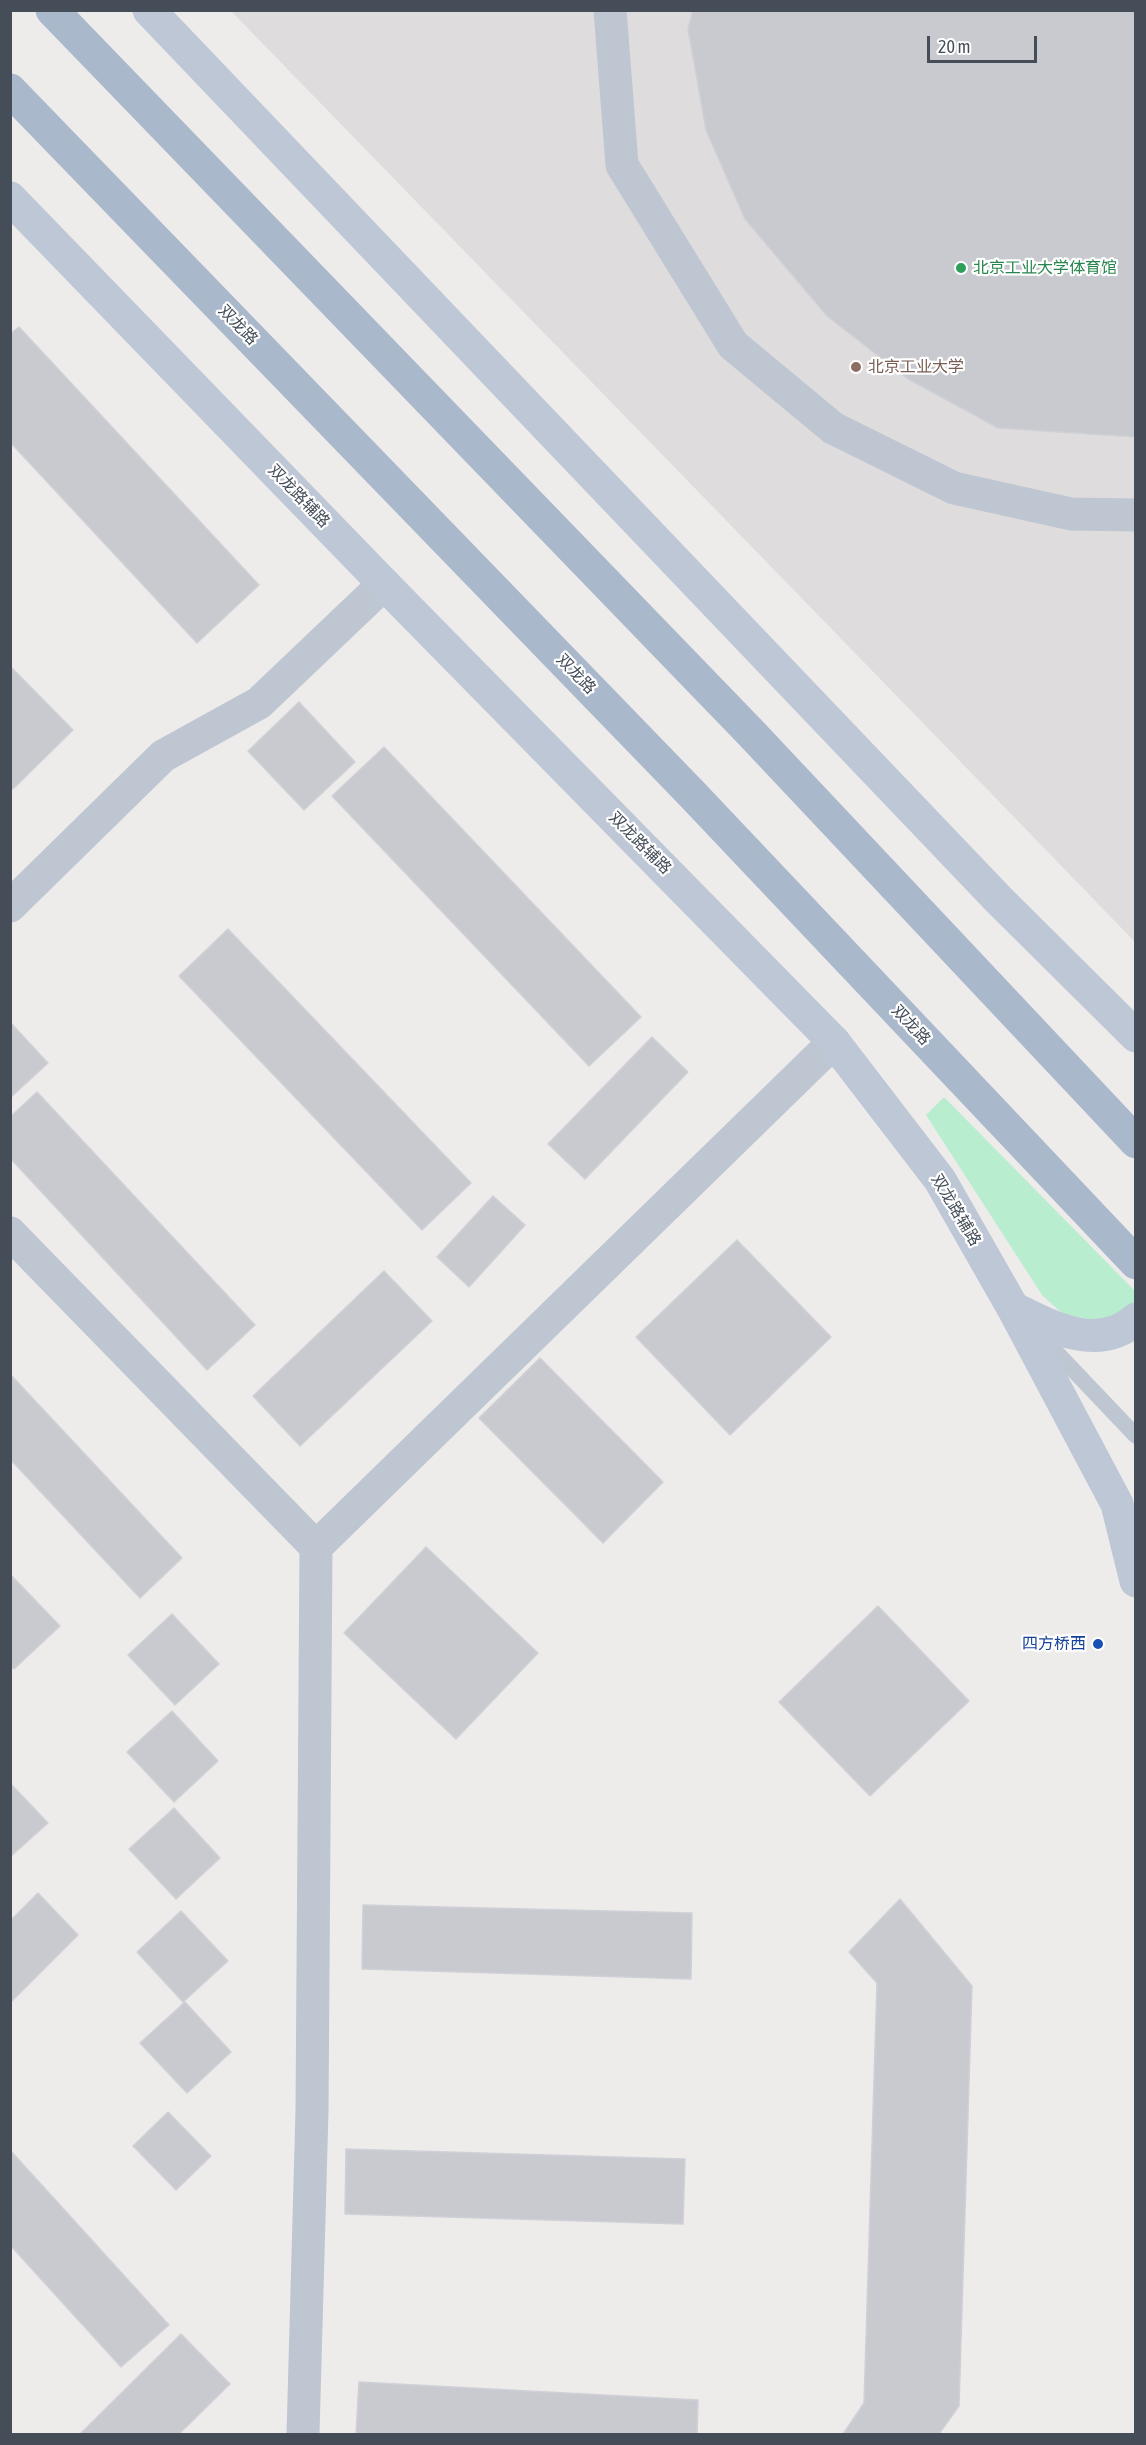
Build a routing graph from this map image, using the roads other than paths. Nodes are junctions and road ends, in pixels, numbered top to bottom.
1 (52, 10) edge
2 (149, 10) edge
3 (610, 10) edge
4 (10, 90) edge
5 (10, 198) edge
6 (1136, 515) edge
7 (384, 584) junction
8 (10, 906) edge
9 (1136, 1036) edge
10 (834, 1042) junction
11 (1136, 1142) edge
12 (10, 1233) edge
13 (1136, 1263) edge
14 (1013, 1308) junction
15 (1136, 1319) edge
16 (1136, 1436) edge
17 (1126, 1496) edge
18 (316, 1547) junction
19 (1136, 1581) edge
20 (303, 2434) edge

1 - 11 main road
2 - 9 main road
3 - 6 street
4 - 13 main road, 双龙路
5 - 7 main road, 双龙路辅路
7 - 8 street
7 - 10 main road, 双龙路辅路
10 - 14 main road, 双龙路辅路
10 - 18 street
12 - 18 street
14 - 15 main road
14 - 16 lane
14 - 17 main road, 双龙路辅路
17 - 19 main road, 双龙路辅路
18 - 20 street

